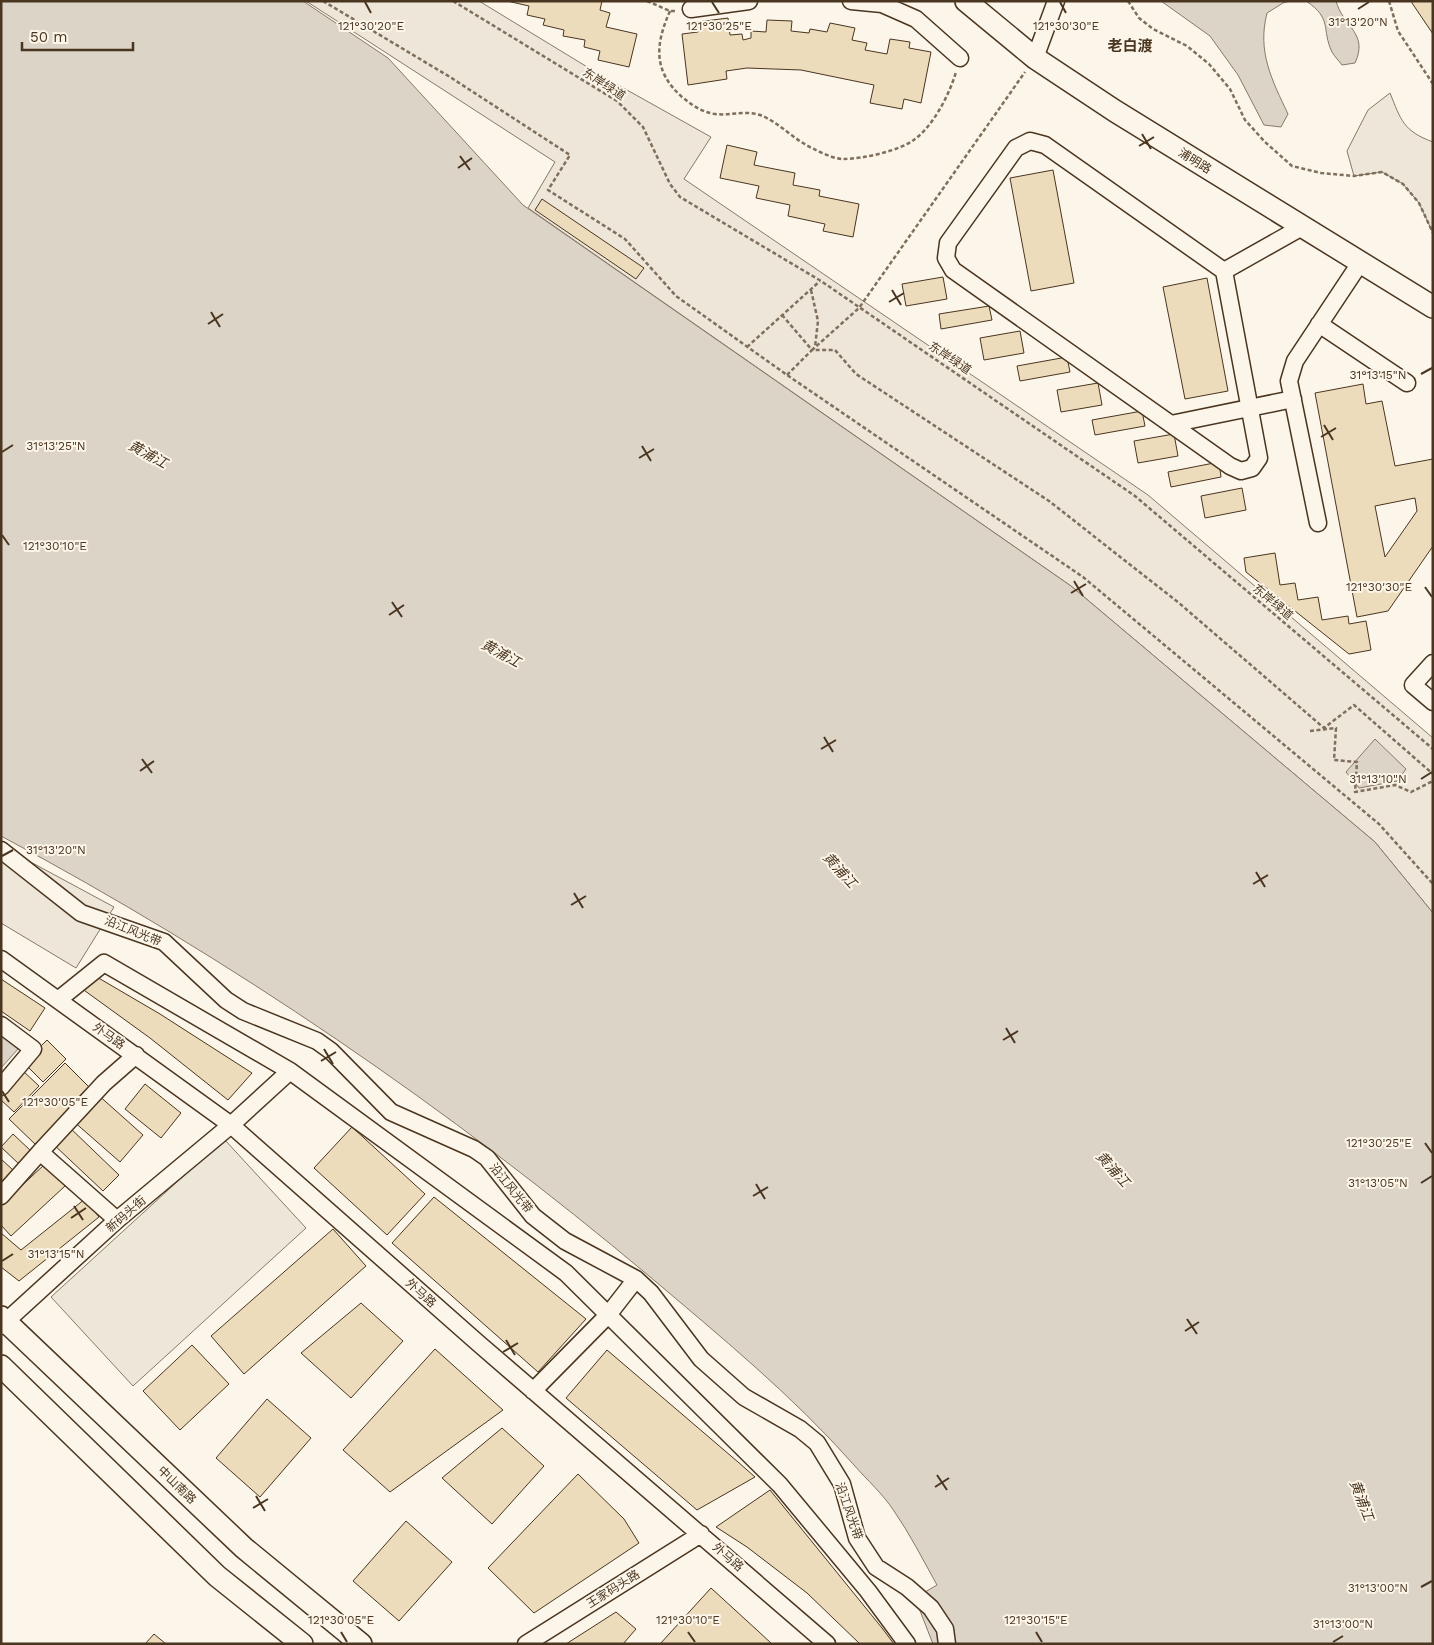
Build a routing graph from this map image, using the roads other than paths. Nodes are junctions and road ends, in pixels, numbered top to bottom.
1 (749, 1) edge
2 (851, 1) edge
3 (966, 1) edge
4 (1056, 1) edge
5 (691, 9) road end
6 (960, 58) road end
7 (1035, 58) junction
8 (1302, 227) junction
9 (1360, 263) junction
10 (1224, 270) junction
11 (1433, 307) edge
12 (1319, 324) junction
13 (1407, 384) dead end
14 (1293, 399) junction
15 (1249, 408) junction
16 (1171, 424) junction
17 (1318, 523) dead end
18 (1433, 663) edge
19 (1433, 702) edge
20 (1, 850) edge
21 (1, 959) edge
22 (58, 1000) junction
23 (1, 1025) edge
24 (136, 1055) junction
25 (290, 1070) junction
26 (1, 1087) edge
27 (232, 1125) junction
28 (40, 1152) junction
29 (1, 1196) edge
30 (117, 1220) junction
31 (636, 1279) junction
32 (608, 1315) junction
33 (3, 1321) edge
34 (1, 1366) edge
35 (533, 1391) junction
36 (700, 1534) junction
37 (302, 1644) edge
38 (361, 1644) edge
39 (526, 1644) edge
40 (828, 1644) edge
41 (907, 1644) edge
42 (947, 1644) edge

1 - 5 street
2 - 6 street
3 - 7 main road, 浦明路
4 - 7 street
7 - 8 main road, 浦明路
8 - 9 main road, 浦明路
8 - 10 street
9 - 11 main road, 浦明路
9 - 12 street
10 - 15 street
10 - 16 street
12 - 13 street
12 - 14 street
14 - 15 street
14 - 17 street
15 - 16 street
15 - 16 street
18 - 19 street
20 - 31 street, 沿江风光带
21 - 22 street, 外马路
22 - 24 street, 外马路
22 - 25 street
23 - 26 street
24 - 27 street, 外马路
24 - 28 street
25 - 27 street, 新码头街
25 - 32 street
27 - 30 street, 新码头街
27 - 35 street, 外马路
28 - 29 street
28 - 30 street
30 - 33 street, 新码头街
31 - 32 street
31 - 42 street, 沿江风光带
32 - 35 street
32 - 41 street
33 - 38 main road, 中山南路
34 - 37 main road
35 - 36 street, 外马路
36 - 39 street, 王家码头路
36 - 40 street, 外马路

